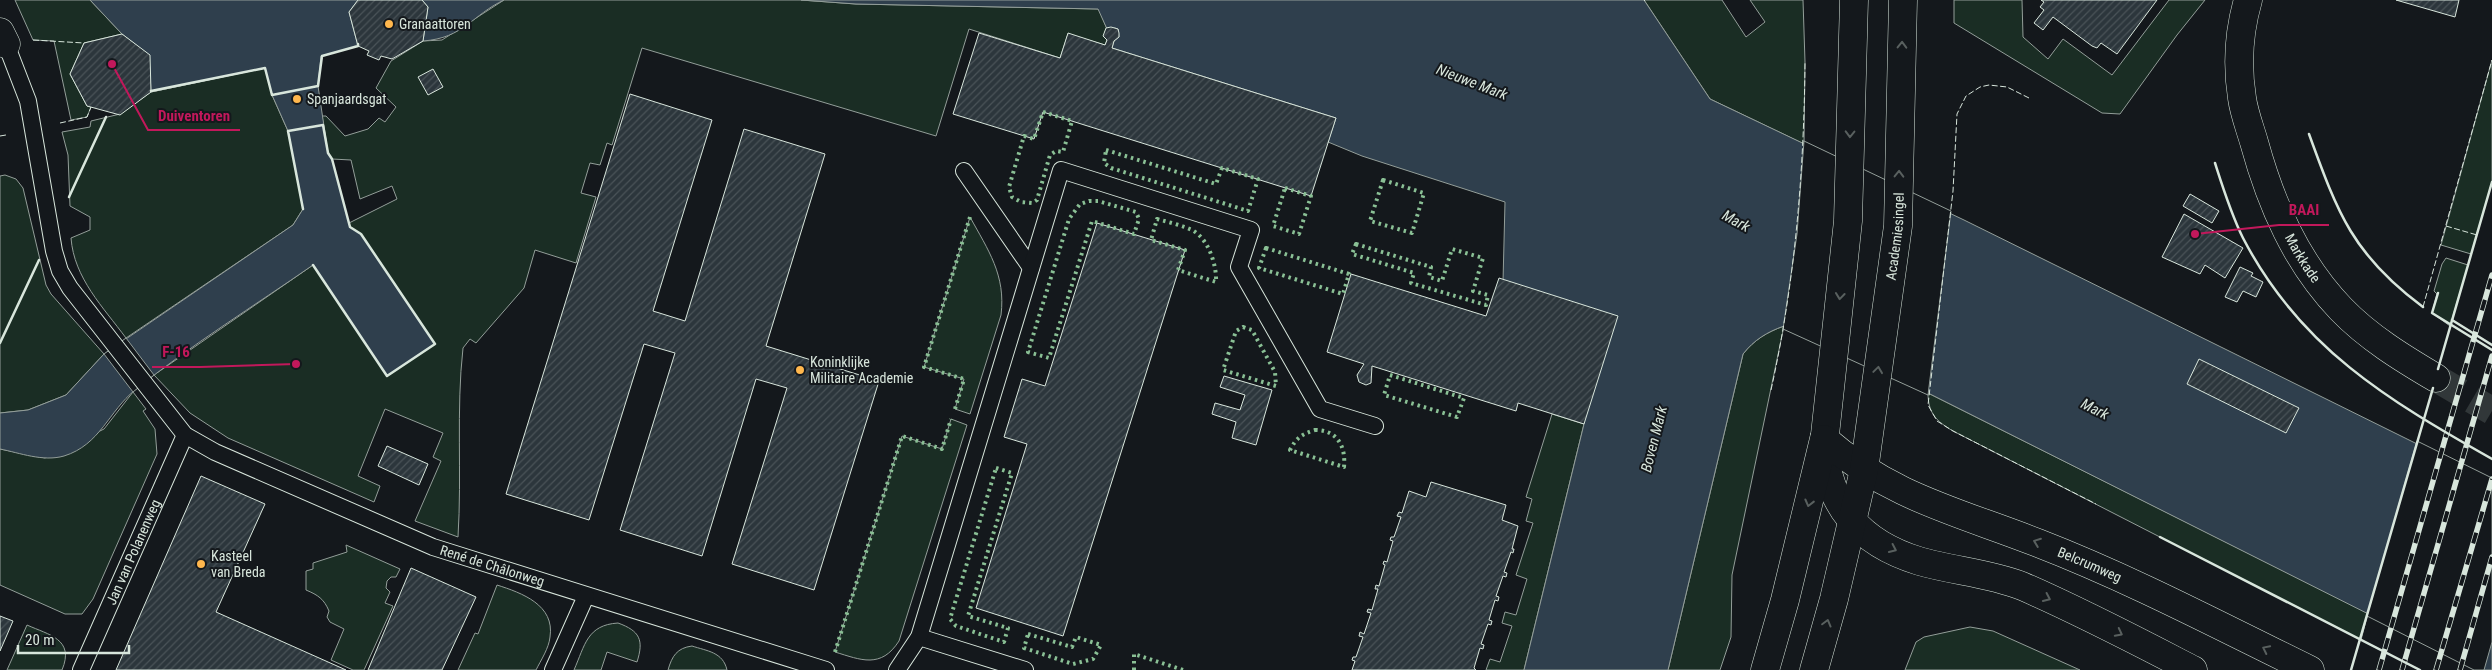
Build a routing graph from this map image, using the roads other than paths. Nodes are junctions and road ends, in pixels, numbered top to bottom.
1 (1854, 0) edge
2 (1903, 0) edge
3 (2248, 0) edge
4 (3, 38) edge
5 (964, 172) dead end
6 (1031, 268) junction
7 (2436, 378) tunnel mouth
8 (1375, 426) dead end
9 (184, 435) junction
10 (1824, 439) junction
11 (1864, 470) junction
12 (1852, 522) junction
13 (586, 596) junction
14 (919, 637) junction
15 (820, 668) edge
16 (81, 670) edge
17 (553, 670) edge
18 (897, 670) edge
19 (1025, 670) edge
20 (1765, 670) edge
21 (1814, 670) edge
22 (2193, 670) edge
23 (2310, 670) edge

1 -> 10 main road
11 -> 2 main road, Academiesingel
3 - 7 main road, Markkade
4 - 9 lane
5 - 6 lane
6 - 8 lane
6 - 14 lane
9 - 13 lane, René de Châlonweg
9 - 16 lane, Jan van Polanenweg
10 - 11 main road
10 - 12 main road
10 -> 20 main road
11 - 12 main road, Academiesingel
23 -> 11 main road, Belcrumweg
21 -> 12 main road, Academiesingel
12 -> 22 main road
13 - 15 lane, René de Châlonweg
13 - 17 lane
14 - 18 lane
14 - 19 lane

